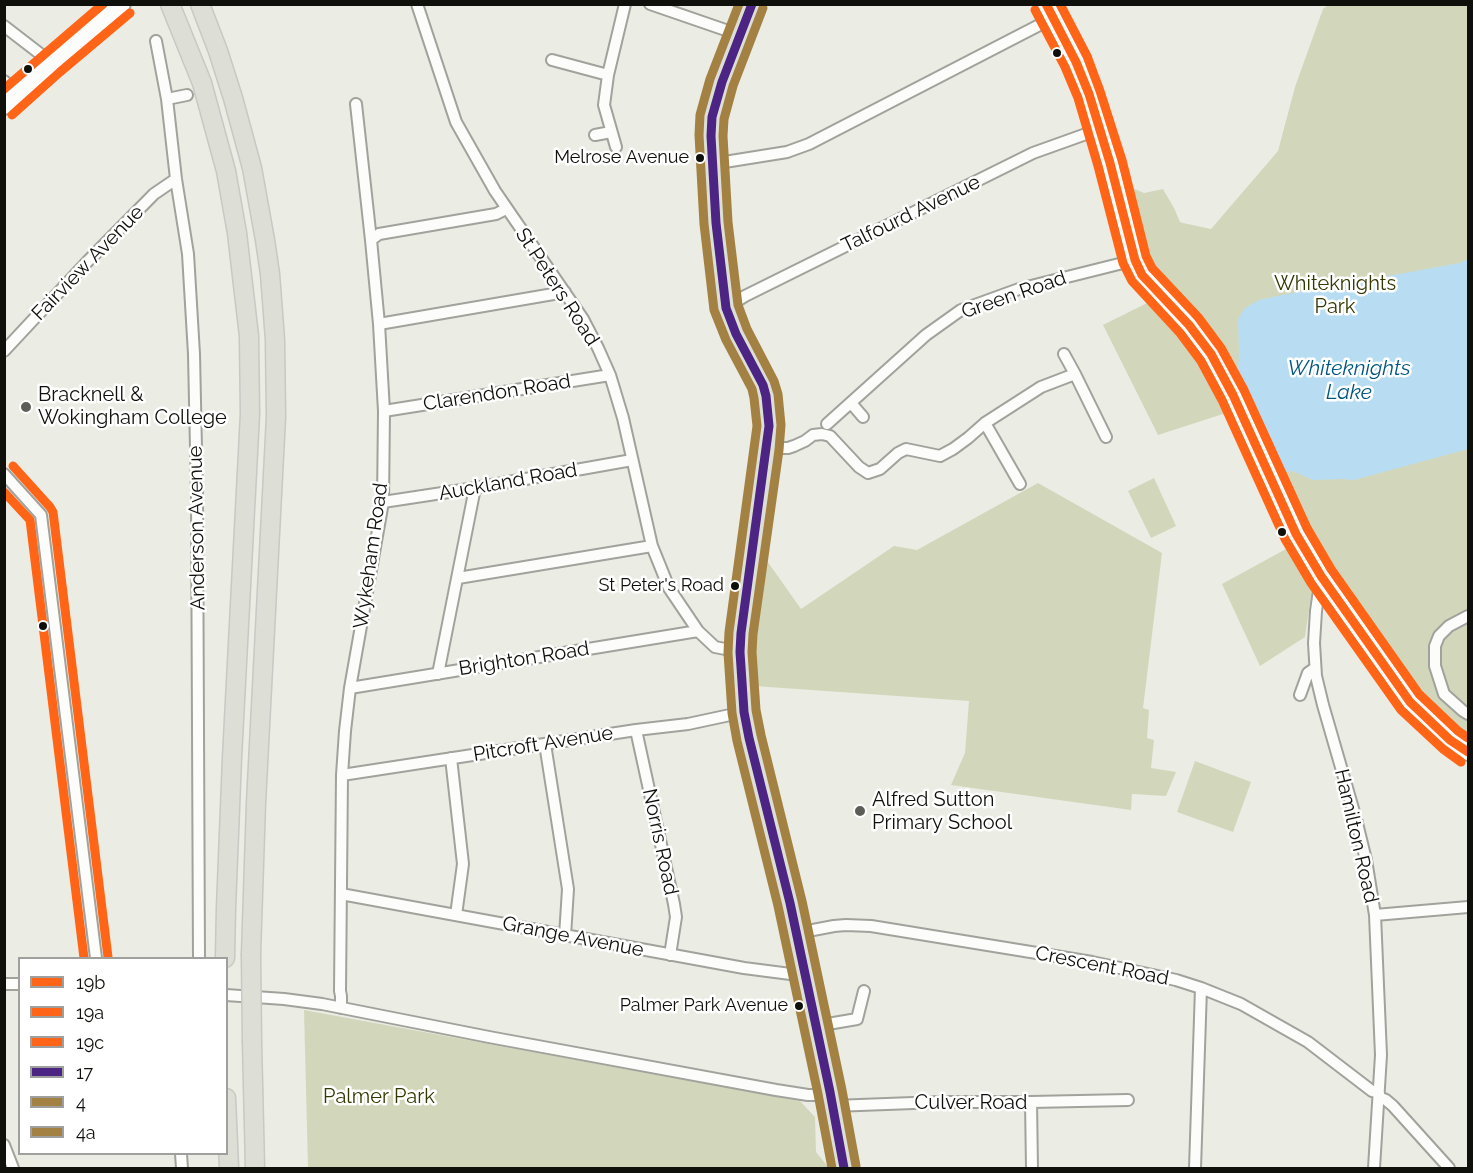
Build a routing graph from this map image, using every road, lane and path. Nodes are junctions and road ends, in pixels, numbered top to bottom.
1 (170, 4) edge
2 (200, 4) edge
3 (417, 4) edge
4 (625, 4) edge
5 (650, 4) edge
6 (752, 4) edge
7 (120, 5) edge
8 (1050, 11) edge
9 (4, 26) edge
10 (740, 35) junction
11 (156, 41) dead end
12 (552, 60) dead end
13 (52, 63) junction
14 (608, 75) junction
15 (4, 81) edge
16 (18, 94) junction
17 (187, 95) dead end
18 (167, 99) junction
19 (356, 104) dead end
20 (4, 106) edge
21 (1100, 129) junction
22 (611, 132) junction
23 (595, 135) dead end
24 (616, 147) dead end
25 (712, 164) junction
26 (176, 179) junction
27 (506, 209) junction
28 (371, 240) junction
29 (1135, 260) junction
30 (565, 292) junction
31 (726, 308) junction
32 (379, 324) junction
33 (4, 351) edge
34 (1064, 354) dead end
35 (1075, 374) junction
36 (610, 375) junction
37 (851, 403) junction
38 (384, 411) junction
39 (863, 417) dead end
40 (985, 423) junction
41 (827, 424) dead end
42 (1106, 437) dead end
43 (767, 448) junction
44 (632, 460) junction
45 (4, 474) edge
46 (1020, 484) dead end
47 (475, 488) junction
48 (383, 502) junction
49 (652, 546) junction
50 (458, 578) junction
51 (1324, 580) junction
52 (1468, 616) edge
53 (698, 631) junction
54 (740, 652) junction
55 (1315, 668) junction
56 (438, 674) junction
57 (350, 688) junction
58 (1300, 695) dead end
59 (744, 712) junction
60 (1468, 714) edge
61 (636, 730) junction
62 (545, 744) junction
63 (1468, 752) edge
64 (451, 758) junction
65 (342, 775) junction
66 (341, 894) junction
67 (1468, 907) edge
68 (456, 915) junction
69 (1375, 915) junction
70 (565, 936) junction
71 (797, 937) junction
72 (670, 955) junction
73 (96, 957) edge
74 (199, 957) edge
75 (225, 957) edge
76 (806, 976) junction
77 (1201, 988) junction
78 (864, 991) dead end
79 (228, 994) edge
80 (344, 1009) junction
81 (816, 1026) junction
82 (1379, 1095) junction
83 (832, 1099) junction
84 (1128, 1100) dead end
85 (1031, 1102) junction
86 (4, 1145) edge
87 (228, 1145) edge
88 (9, 1162) edge
89 (229, 1168) edge
90 (255, 1168) edge
91 (844, 1168) edge
92 (1032, 1168) edge
93 (1195, 1168) edge
94 (1374, 1168) edge
95 (1449, 1168) edge

1 - 75 main road
2 - 90 main road, bridge
3 - 27 street, St Peters Road
4 - 14 street
5 - 10 street
6 - 10 main road
7 - 13 street
8 - 21 street
8 - 25 street
9 - 13 street
10 - 25 main road
11 - 18 street, Anderson Avenue
12 - 14 street
13 - 16 street
14 - 22 street
15 - 16 street
16 - 20 street
17 - 18 street
18 - 26 street, Anderson Avenue
19 - 28 street, Wykeham Road
21 - 29 street
21 - 31 street, Talfourd Avenue
22 - 23 street
22 - 24 street
25 - 31 main road
26 - 33 street, Fairview Avenue
26 - 74 street, Anderson Avenue
27 - 28 street
27 - 30 street, St Peters Road
28 - 32 street, Wykeham Road
29 - 37 street, Green Road
29 - 51 street
30 - 32 street
30 - 36 street, St Peters Road
31 - 43 main road
32 - 38 street, Wykeham Road
34 - 35 street
35 - 40 street
35 - 42 street
36 - 38 street, Clarendon Road
36 - 44 street, St Peters Road
37 - 39 street
37 - 41 street, Green Road
38 - 48 street, Wykeham Road
40 - 43 street
40 - 46 street
43 - 54 main road
44 - 47 street, Auckland Road
44 - 49 street, St Peters Road
45 - 73 street
47 - 48 street, Auckland Road
47 - 50 street
48 - 57 street, Wykeham Road
49 - 50 street
49 - 53 street, St Peters Road
50 - 56 street
51 - 55 street, Hamilton Road
51 - 63 street
52 - 60 street
53 - 54 street, St Peters Road
53 - 56 street, Brighton Road
54 - 59 main road
55 - 58 street
55 - 69 street, Hamilton Road
56 - 57 street, Brighton Road
57 - 65 street, Wykeham Road
59 - 61 street, Pitcroft Avenue
59 - 71 main road
61 - 62 street, Pitcroft Avenue
61 - 72 street, Norris Road
62 - 64 street, Pitcroft Avenue
62 - 70 street
64 - 65 street, Pitcroft Avenue
64 - 68 street
65 - 66 street, Wykeham Road
66 - 68 street, Grange Avenue
66 - 80 street, Wykeham Road
67 - 69 street
68 - 70 street, Grange Avenue
69 - 82 street, Hamilton Road
70 - 72 street, Grange Avenue
71 - 76 main road
71 - 77 street, Crescent Road
72 - 76 street, Grange Avenue
76 - 81 main road
77 - 82 street, Crescent Road
77 - 93 street
78 - 81 street
79 - 80 street
80 - 83 street
81 - 83 main road
82 - 94 street, Hamilton Road
82 - 95 street, Crescent Road
83 - 85 street, Culver Road
83 - 91 main road
84 - 85 street, Culver Road
85 - 92 street
86 - 88 street
87 - 89 main road

